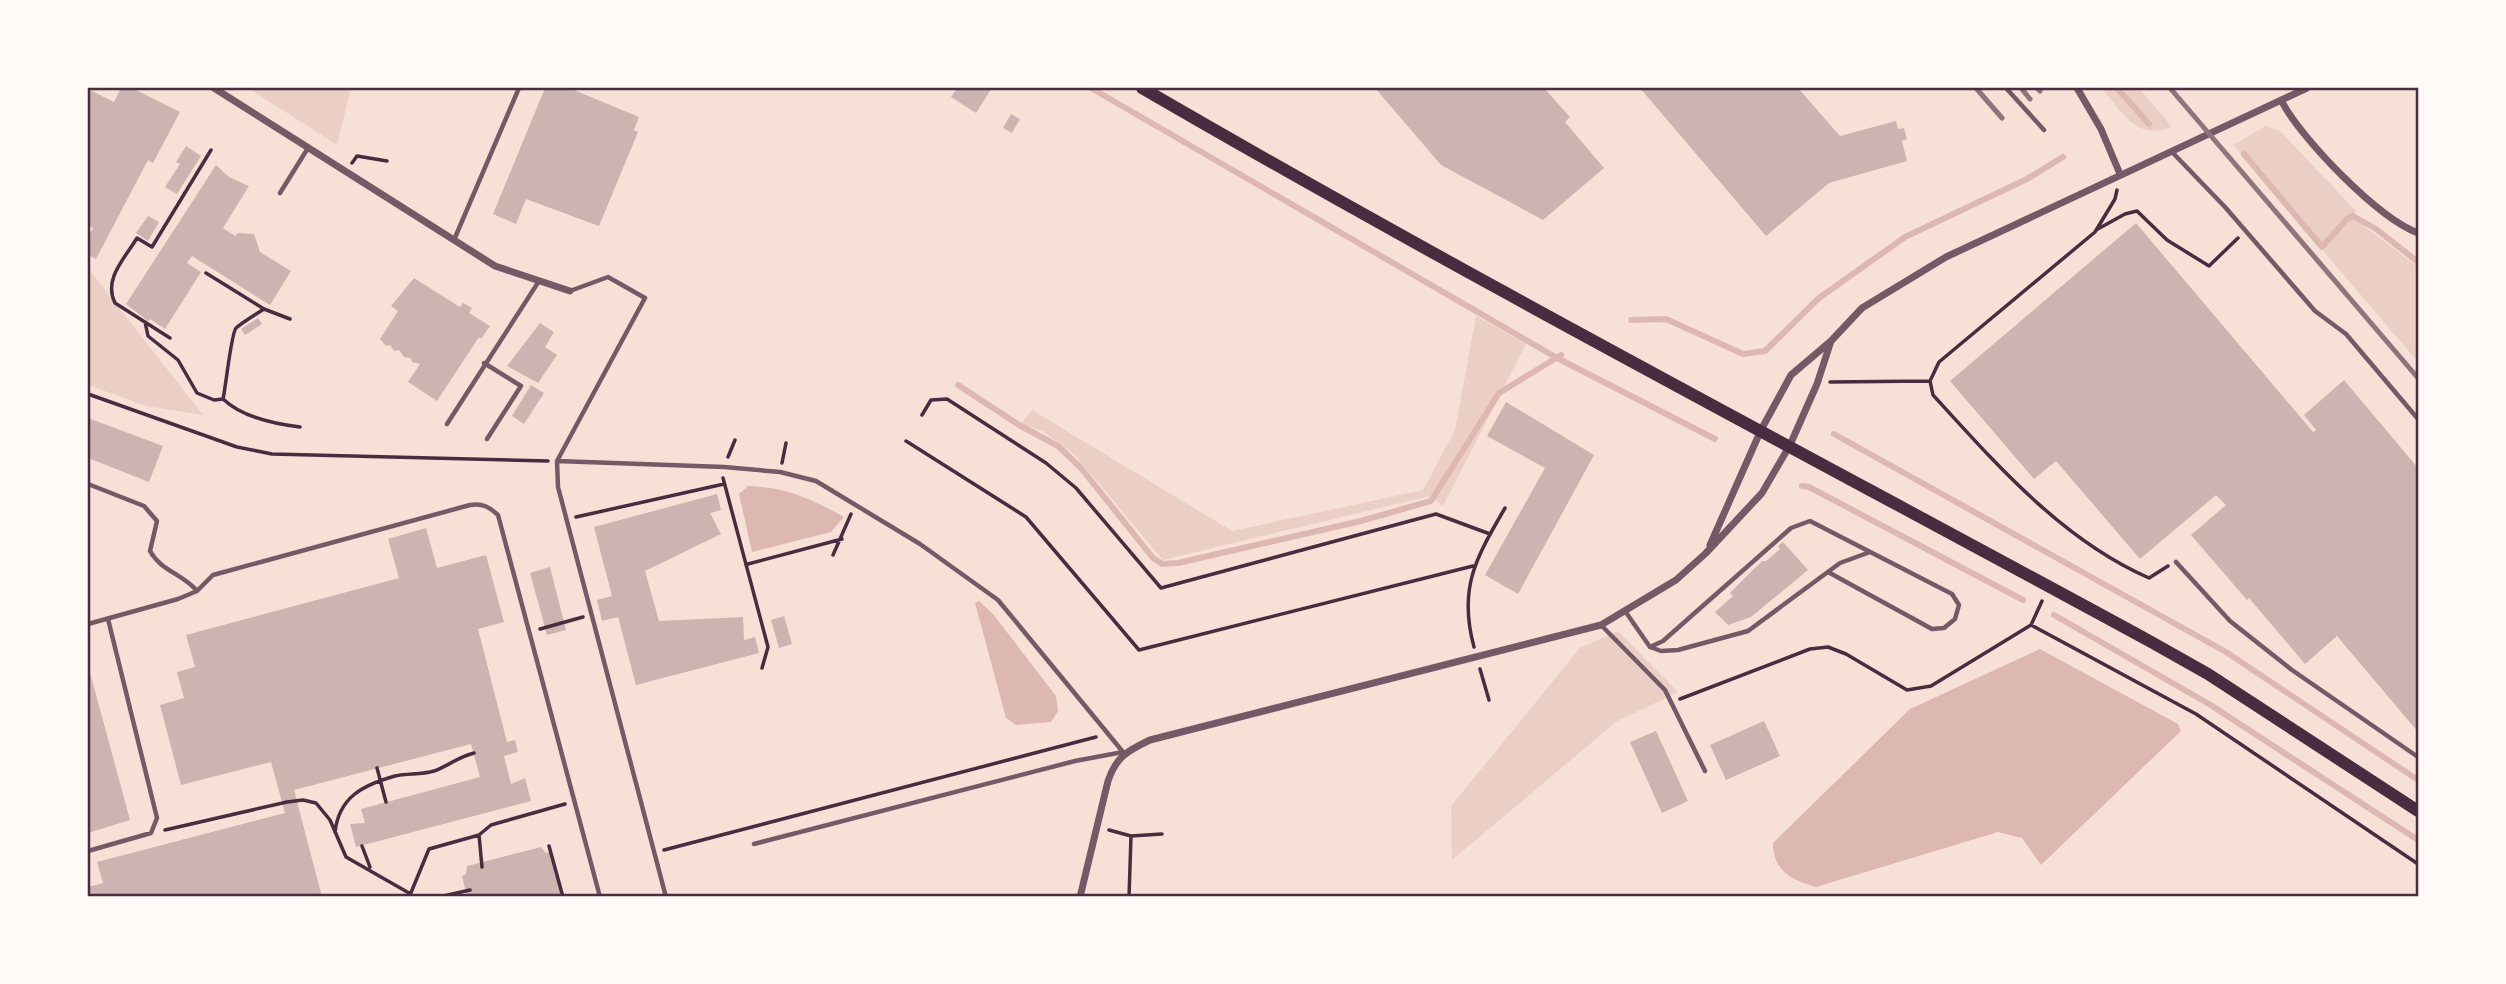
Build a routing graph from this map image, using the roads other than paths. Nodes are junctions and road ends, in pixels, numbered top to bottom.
1 (214, 88) edge
2 (519, 88) edge
3 (1142, 88) edge
4 (2006, 88) edge
5 (2077, 88) edge
6 (2308, 88) edge
7 (2281, 100) junction
8 (2044, 130) dead end
9 (309, 148) junction
10 (2171, 151) junction
11 (2120, 174) junction
12 (280, 193) dead end
13 (2418, 233) edge
14 (454, 240) junction
15 (538, 281) junction
16 (570, 291) joint
17 (1831, 341) junction
18 (484, 363) junction
19 (2418, 419) edge
20 (447, 424) dead end
21 (1761, 430) junction
22 (487, 439) dead end
23 (1790, 445) junction
24 (556, 461) junction
25 (88, 485) edge
26 (1870, 552) junction
27 (1706, 553) junction
28 (2176, 562) road end
29 (1828, 572) junction
30 (197, 591) junction
31 (1624, 611) junction
32 (108, 619) junction
33 (88, 624) edge
34 (1601, 625) junction
35 (1650, 647) junction
36 (1124, 752) junction
37 (2418, 757) edge
38 (1705, 771) dead end
39 (2418, 813) edge
40 (754, 844) dead end
41 (88, 851) edge
42 (600, 897) edge
43 (666, 897) edge
44 (1080, 897) edge

1 - 9 street
2 - 14 lane
3 - 21 main road
4 - 8 lane
5 - 11 street
6 - 7 street
7 - 10 street
7 - 13 street
9 - 12 lane
9 - 14 street
10 - 11 street
10 - 19 lane
11 - 17 street
14 - 15 street
15 - 16 street
15 - 18 lane
16 - 24 lane
17 - 21 street
17 - 23 street
18 - 20 lane
18 - 22 lane
21 - 23 main road
21 - 27 street
23 - 27 street
23 - 39 main road
24 - 36 lane
24 - 43 lane
25 - 30 lane
26 - 29 lane
26 - 29 lane
26 - 35 lane
27 - 31 street
28 - 37 lane
29 - 35 lane
30 - 32 lane
30 - 42 lane
31 - 34 street
31 - 35 lane
32 - 33 lane
32 - 41 lane
34 - 36 street
34 - 38 lane
36 - 40 lane
36 - 44 street

